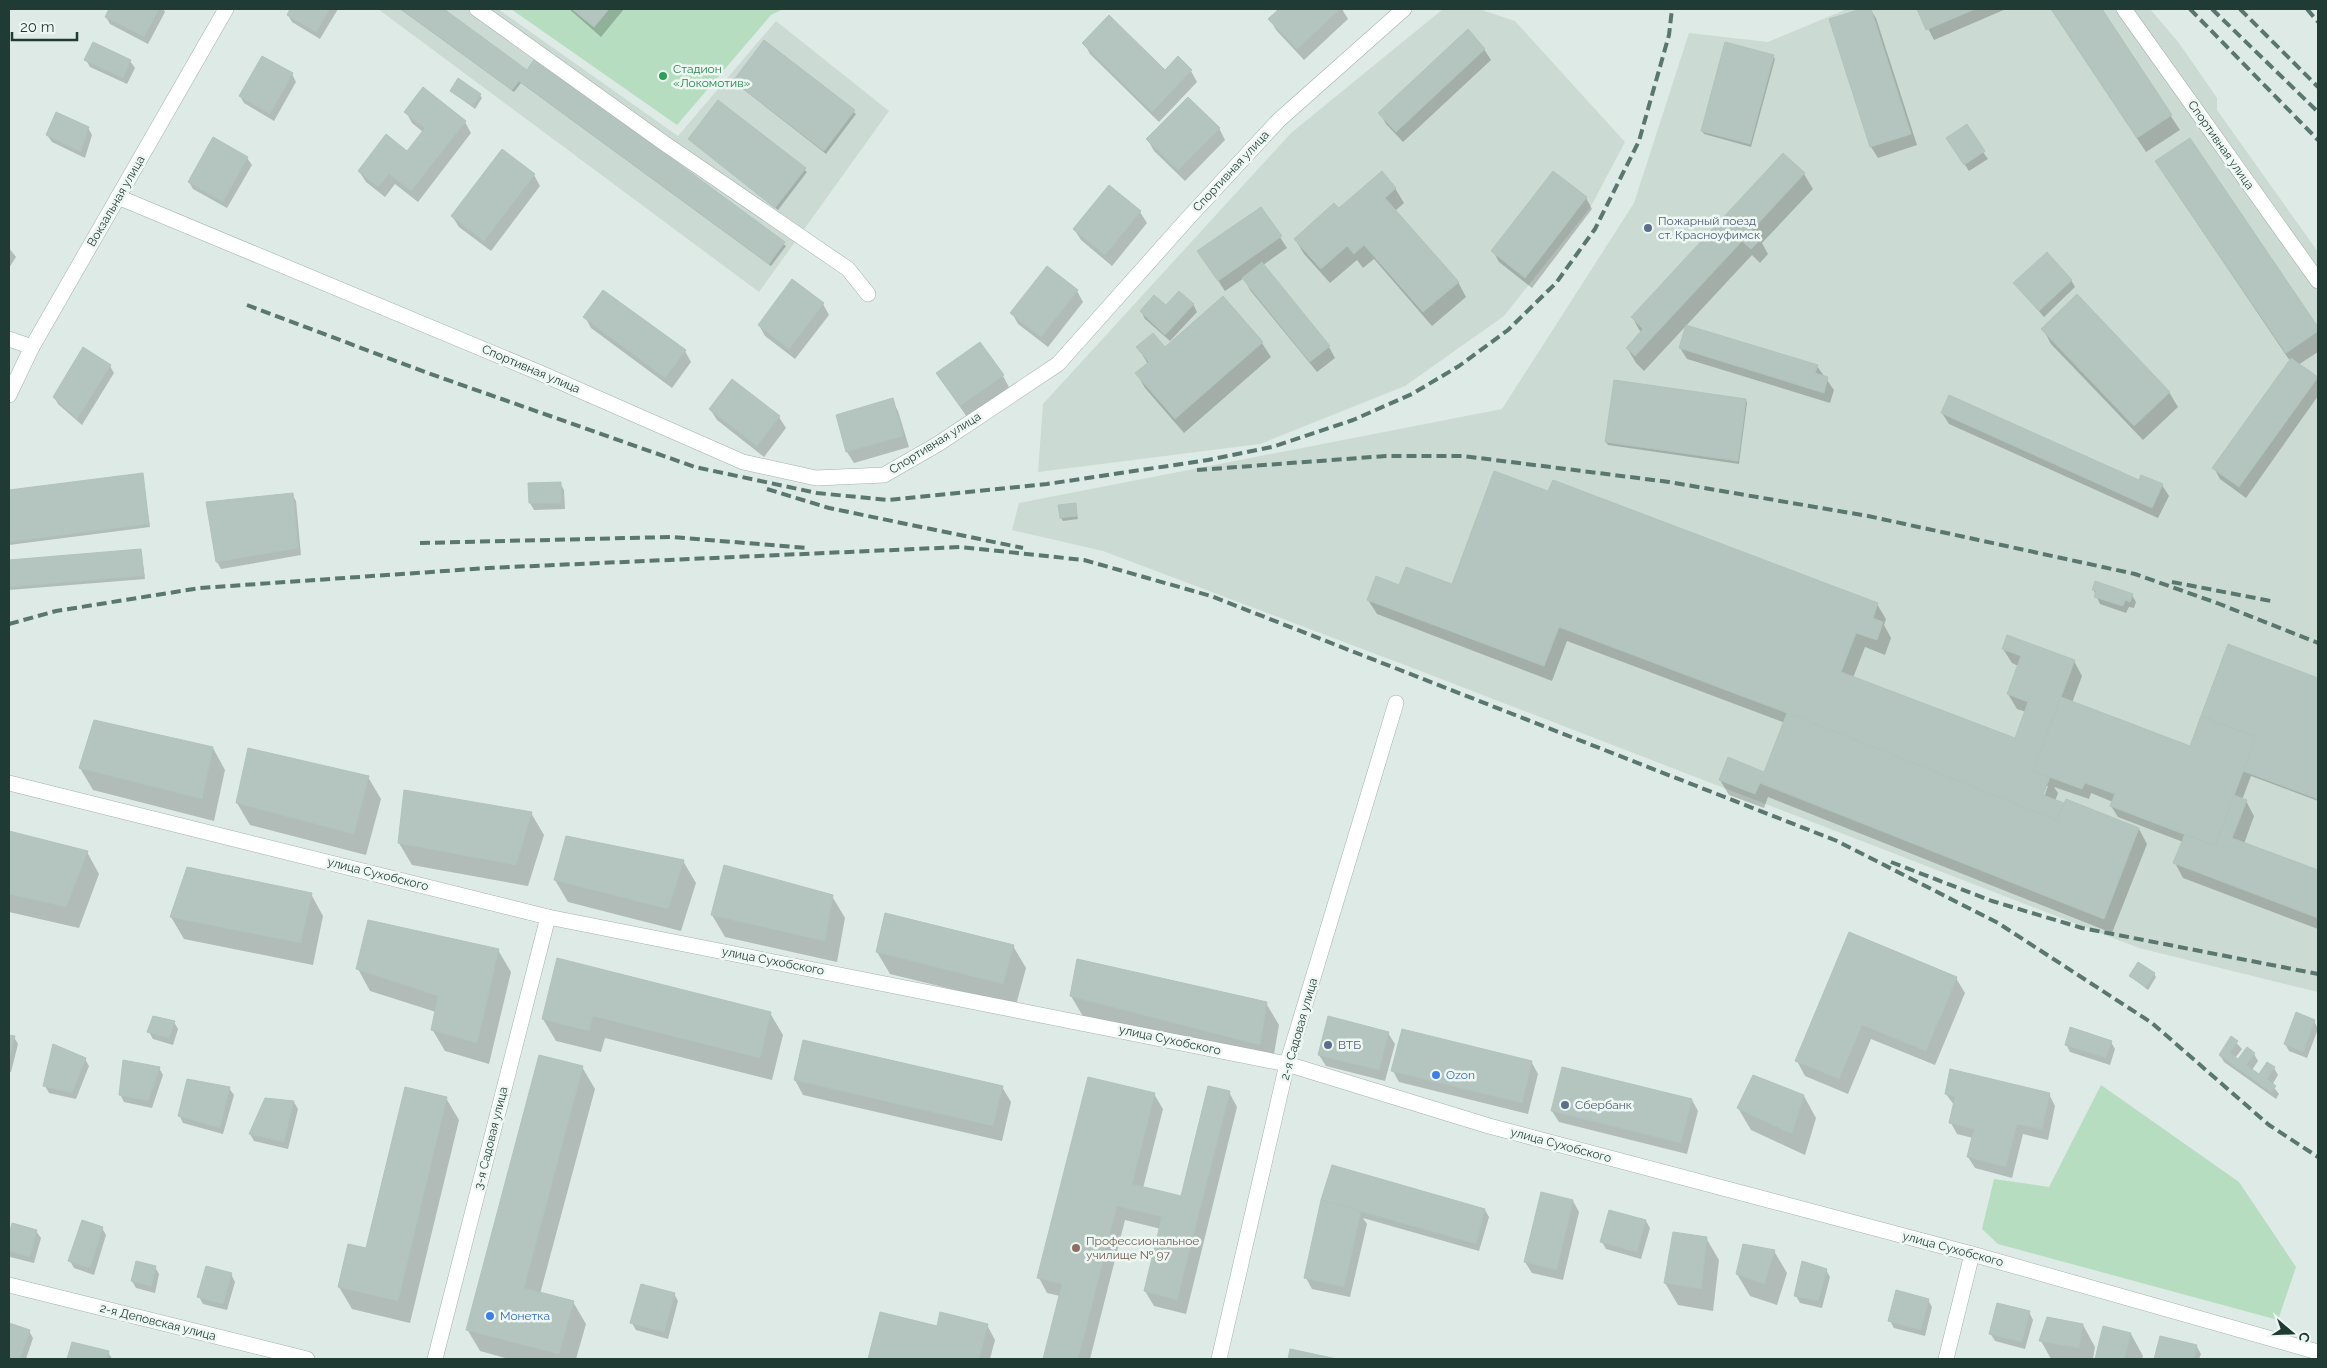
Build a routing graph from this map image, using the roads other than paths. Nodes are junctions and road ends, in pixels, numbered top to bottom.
1 (226, 9) edge
2 (477, 9) edge
3 (1404, 9) edge
4 (2124, 9) edge
5 (118, 197) junction
6 (2318, 281) edge
7 (868, 294) dead end
8 (9, 339) edge
9 (32, 347) junction
10 (9, 395) edge
11 (1396, 703) dead end
12 (9, 783) edge
13 (548, 917) junction
14 (1287, 1064) junction
15 (1972, 1254) junction
16 (9, 1285) edge
17 (2318, 1352) edge
18 (307, 1359) edge
19 (435, 1359) edge
20 (1219, 1359) edge
21 (1946, 1359) edge

1 - 5 street, Вокзальная улица
2 - 7 street
3 - 5 street, Спортивная улица
4 - 6 street, Спортивная улица
5 - 9 street, Вокзальная улица
8 - 9 street
9 - 10 street, Вокзальная улица
11 - 14 street, 2-я Садовая улица
12 - 13 street, улица Сухобского
13 - 14 street, улица Сухобского
13 - 19 street, 3-я Садовая улица
14 - 15 street, улица Сухобского
14 - 20 street, 2-я Садовая улица
15 - 17 street, улица Сухобского
15 - 21 street
16 - 18 street, 2-я Деповская улица

